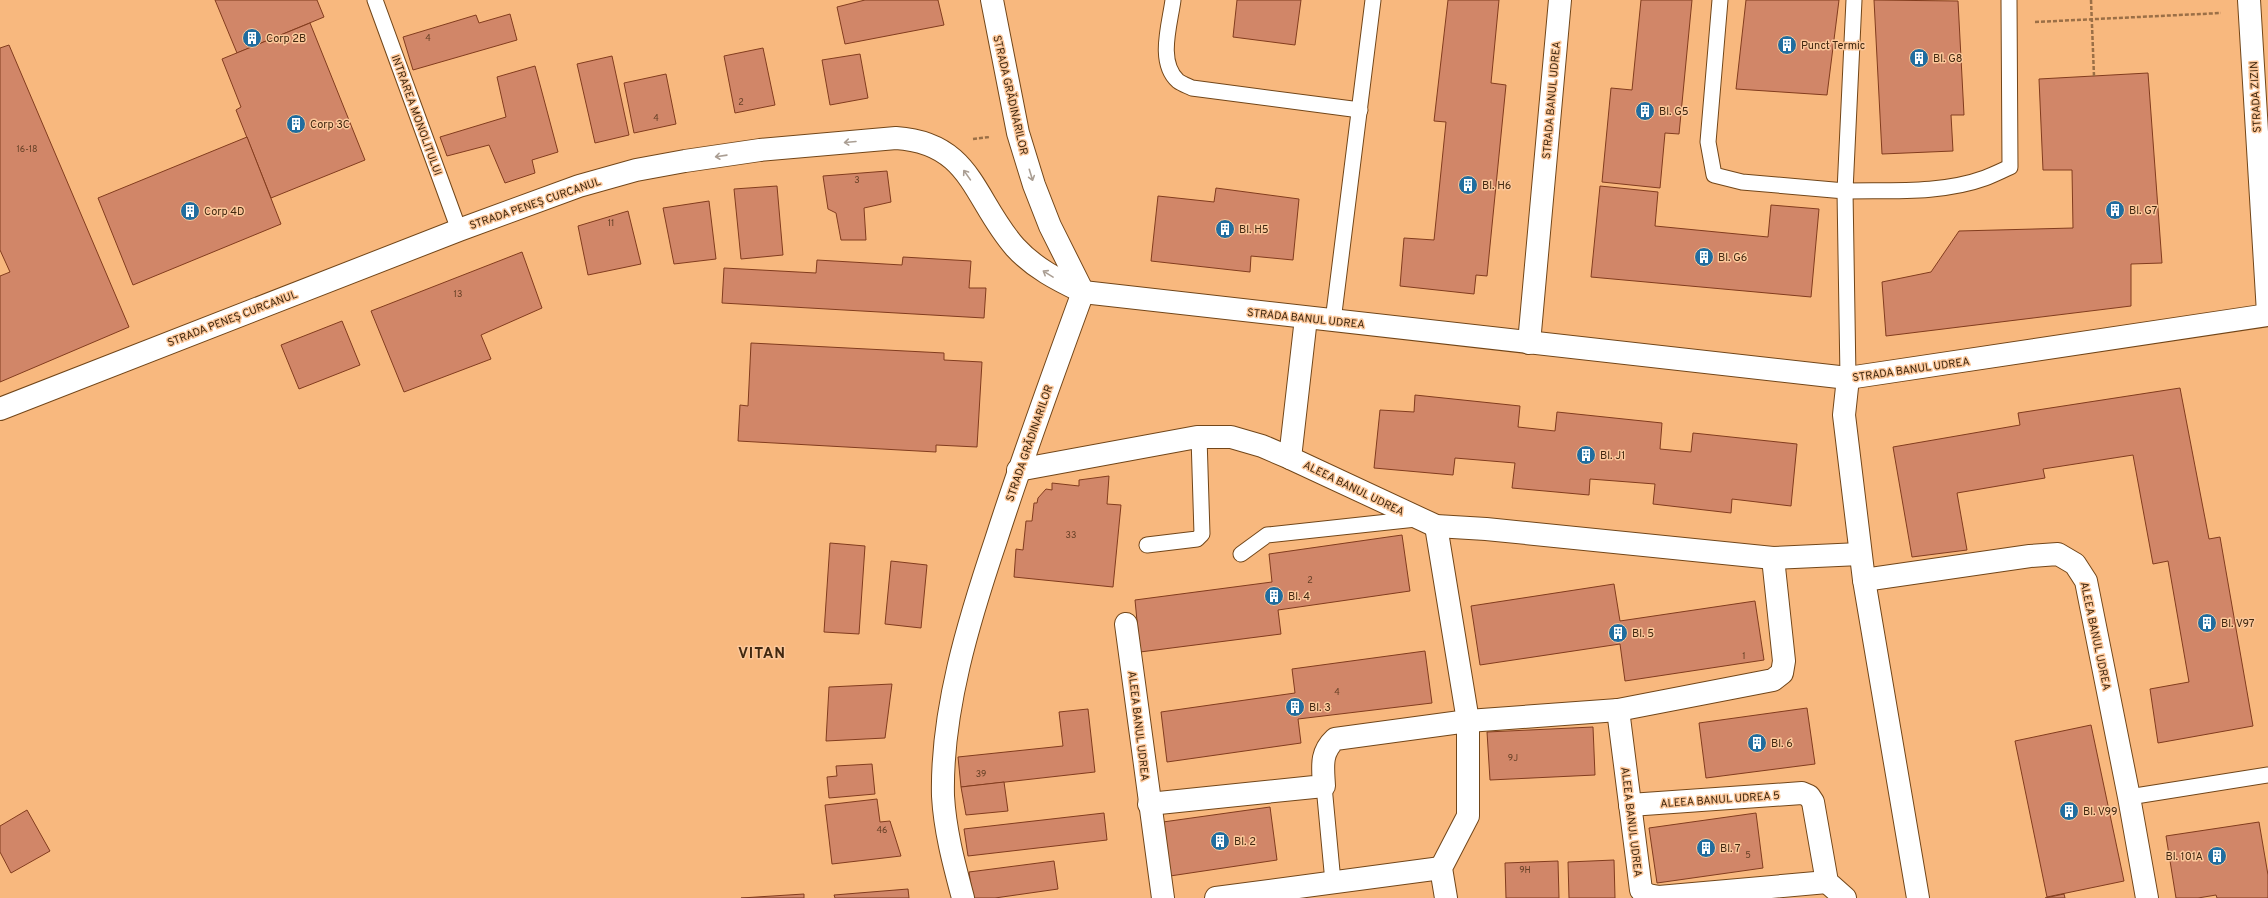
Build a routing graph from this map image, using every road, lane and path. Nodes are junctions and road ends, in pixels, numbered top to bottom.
1 (375, 0) edge
2 (992, 0) edge
3 (1172, 0) edge
4 (1373, 0) edge
5 (1560, 0) edge
6 (1720, 0) edge
7 (1854, 0) edge
8 (2009, 0) edge
9 (2091, 0) edge
10 (2250, 6) edge
11 (2092, 19) junction
12 (2010, 23) junction
13 (2094, 76) dead end
14 (1360, 110) junction
15 (1845, 191) junction
16 (459, 230) junction
17 (1083, 292) junction
18 (2268, 314) edge
19 (1306, 318) junction
20 (1333, 321) junction
21 (1529, 343) junction
22 (1848, 378) junction
23 (0, 409) edge
24 (1199, 437) junction
25 (1290, 458) junction
26 (1018, 470) junction
27 (1426, 523) junction
28 (1146, 545) dead end
29 (1241, 554) dead end
30 (1860, 554) junction
31 (1773, 558) junction
32 (1864, 580) junction
33 (1126, 624) dead end
34 (1618, 710) junction
35 (1468, 722) junction
36 (2268, 775) edge
37 (1324, 786) junction
38 (2129, 797) junction
39 (1149, 804) junction
40 (1630, 805) junction
41 (1441, 868) junction
42 (1333, 882) junction
43 (1827, 882) junction
44 (963, 898) edge
45 (1163, 898) edge
46 (1216, 898) edge
47 (1446, 898) edge
48 (1845, 898) edge
49 (1918, 898) edge
50 (2146, 898) edge

1 - 16 lane, INTRAREA MONOLITULUI
2 -> 17 street, STRADA GRĂDINARILOR
3 - 14 lane
4 - 14 lane
5 - 21 street, STRADA BANUL UDREA
6 - 15 lane
7 - 15 lane
8 - 12 lane
9 - 11 path
10 - 11 path
10 - 18 street, STRADA ZIZIN
11 - 12 path
11 - 13 path
12 - 15 lane
14 - 20 lane
15 - 22 lane
17 -> 16 street, STRADA PENEȘ CURCANUL
16 - 23 street, STRADA PENEȘ CURCANUL
17 - 19 street, STRADA BANUL UDREA
17 - 26 street, STRADA GRĂDINARILOR
18 - 22 street, STRADA BANUL UDREA
19 - 20 street, STRADA BANUL UDREA
19 - 25 street, ALEEA BANUL UDREA
20 - 21 street, STRADA BANUL UDREA
21 - 22 street, STRADA BANUL UDREA
22 - 30 street
24 - 25 street
24 - 26 street
24 - 28 lane
25 - 27 street, ALEEA BANUL UDREA
26 - 44 street, STRADA GRĂDINARILOR
27 - 29 lane
27 - 31 street, ALEEA BANUL UDREA
27 - 35 street
30 - 31 street, ALEEA BANUL UDREA
30 - 32 street
31 - 34 street
32 - 38 street, ALEEA BANUL UDREA
32 - 49 street
33 - 39 street, ALEEA BANUL UDREA
34 - 35 street
34 - 40 street, ALEEA BANUL UDREA
35 - 37 street
35 - 41 street
36 - 38 lane
37 - 39 street
37 - 42 lane
38 - 50 street, ALEEA BANUL UDREA
39 - 45 street, ALEEA BANUL UDREA
40 - 43 street, ALEEA BANUL UDREA 5
40 - 43 street, ALEEA BANUL UDREA
41 - 42 street
41 - 47 street
42 - 46 street
43 - 48 street

